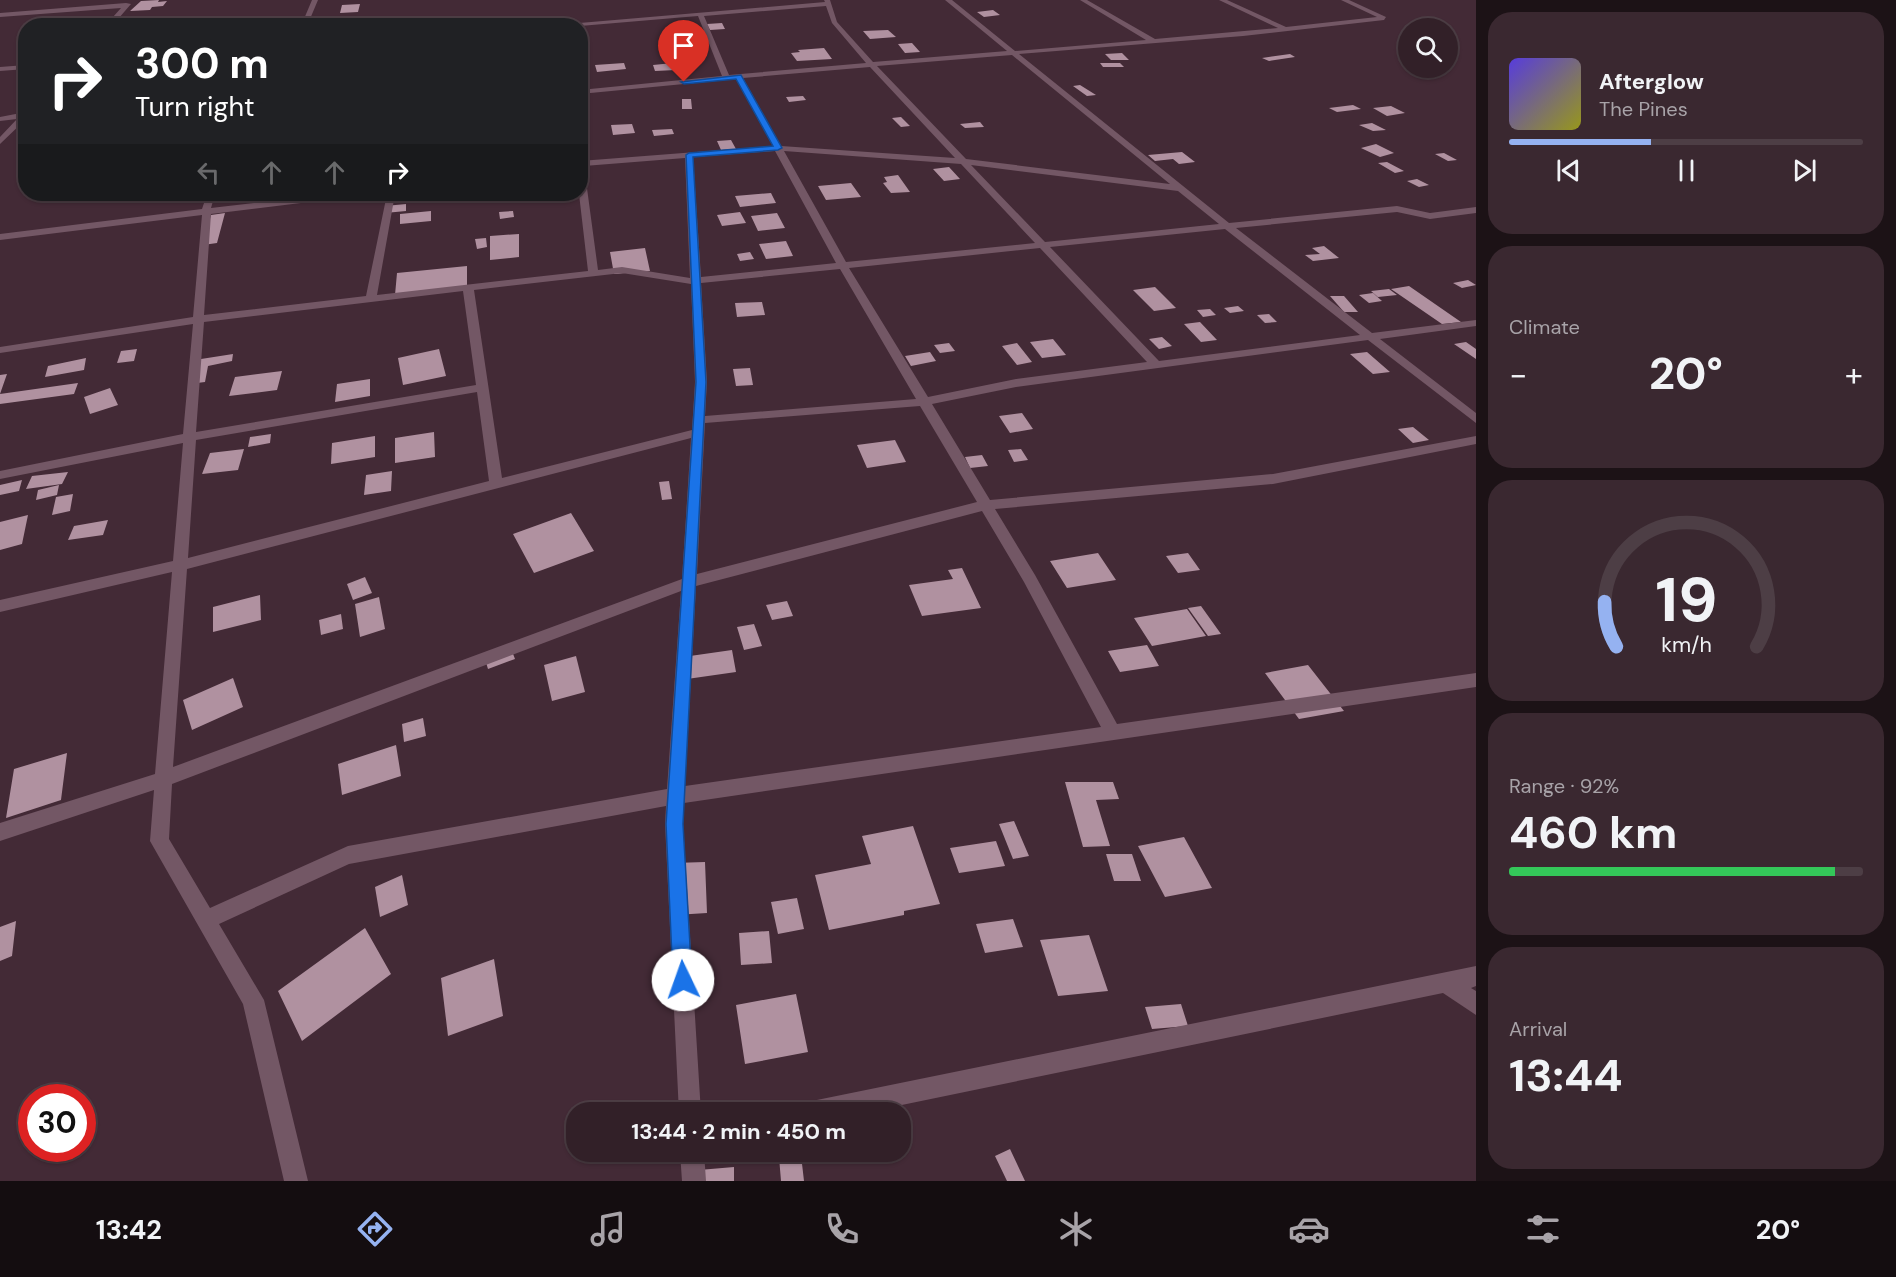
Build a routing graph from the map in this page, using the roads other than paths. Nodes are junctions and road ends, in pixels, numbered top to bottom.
1 (132, 0) edge
2 (315, 0) edge
3 (773, 0) edge
4 (948, 0) edge
5 (1083, 0) edge
6 (1222, 0) edge
7 (1344, 0) edge
8 (828, 2) edge
9 (126, 6) junction
10 (779, 8) junction
11 (700, 14) junction
12 (0, 15) edge
13 (115, 18) edge
14 (307, 18) edge
15 (588, 23) edge
16 (1286, 29) junction
17 (1152, 41) junction
18 (1014, 53) junction
19 (871, 64) junction
20 (18, 68) edge
21 (0, 69) edge
22 (732, 77) junction
23 (588, 91) edge
24 (18, 116) edge
25 (0, 119) edge
26 (18, 122) edge
27 (0, 142) edge
28 (778, 148) junction
29 (689, 155) junction
30 (960, 161) junction
31 (588, 164) edge
32 (1179, 188) junction
33 (209, 201) edge
34 (291, 201) edge
35 (390, 201) edge
36 (584, 201) edge
37 (1476, 210) edge
38 (207, 211) junction
39 (1227, 226) junction
40 (0, 237) edge
41 (1041, 245) junction
42 (843, 266) junction
43 (593, 273) junction
44 (696, 280) junction
45 (468, 288) junction
46 (372, 299) junction
47 (200, 320) junction
48 (1476, 323) edge
49 (1370, 337) junction
50 (0, 350) edge
51 (1156, 365) junction
52 (482, 388) junction
53 (924, 402) junction
54 (1476, 419) edge
55 (698, 426) junction
56 (190, 437) junction
57 (1476, 440) edge
58 (0, 475) edge
59 (496, 484) junction
60 (986, 505) junction
61 (180, 565) junction
62 (689, 582) junction
63 (0, 606) edge
64 (1476, 680) edge
65 (1113, 733) junction
66 (164, 779) junction
67 (676, 796) junction
68 (0, 832) edge
69 (206, 920) junction
70 (1476, 976) edge
71 (1445, 982) junction
72 (1476, 1004) edge
73 (689, 1102) edge
74 (861, 1102) edge
75 (693, 1162) edge
76 (296, 1181) edge
77 (694, 1181) edge

1 - 9 street
2 - 14 street
3 - 10 street
4 - 18 street
5 - 17 street
6 - 16 street
7 - 16 street
8 - 10 street
8 - 19 street
9 - 12 street
9 - 13 street
10 - 11 street
11 - 15 street
11 - 22 street
16 - 17 street
17 - 18 street
18 - 19 street
18 - 32 street
19 - 22 street
19 - 30 street
20 - 21 street
22 - 23 street
22 - 28 street
24 - 25 street
26 - 27 street
28 - 29 street
28 - 30 street
28 - 42 street
29 - 31 street
29 - 44 street
30 - 32 street
30 - 41 street
32 - 39 street
33 - 38 street
34 - 38 street
35 - 46 street
36 - 43 street
37 - 39 street
38 - 40 street
38 - 47 street
39 - 41 street
39 - 49 street
41 - 42 street
41 - 51 street
42 - 44 street
42 - 53 street
43 - 44 street
43 - 45 street
44 - 55 street
45 - 46 street
45 - 52 street
46 - 47 street
47 - 50 street
47 - 56 street
48 - 49 street
49 - 51 street
49 - 54 street
51 - 53 street
52 - 56 street
52 - 59 street
53 - 55 street
53 - 60 street
55 - 59 street
55 - 62 street
56 - 58 street
56 - 61 street
57 - 60 street
59 - 61 street
60 - 62 street
60 - 65 street
61 - 63 street
61 - 66 street
62 - 66 street
62 - 67 street
64 - 65 street
65 - 67 street
66 - 68 street
66 - 69 street
67 - 69 street
67 - 73 street
69 - 76 street
70 - 71 street
71 - 72 street
71 - 74 street
75 - 77 street

